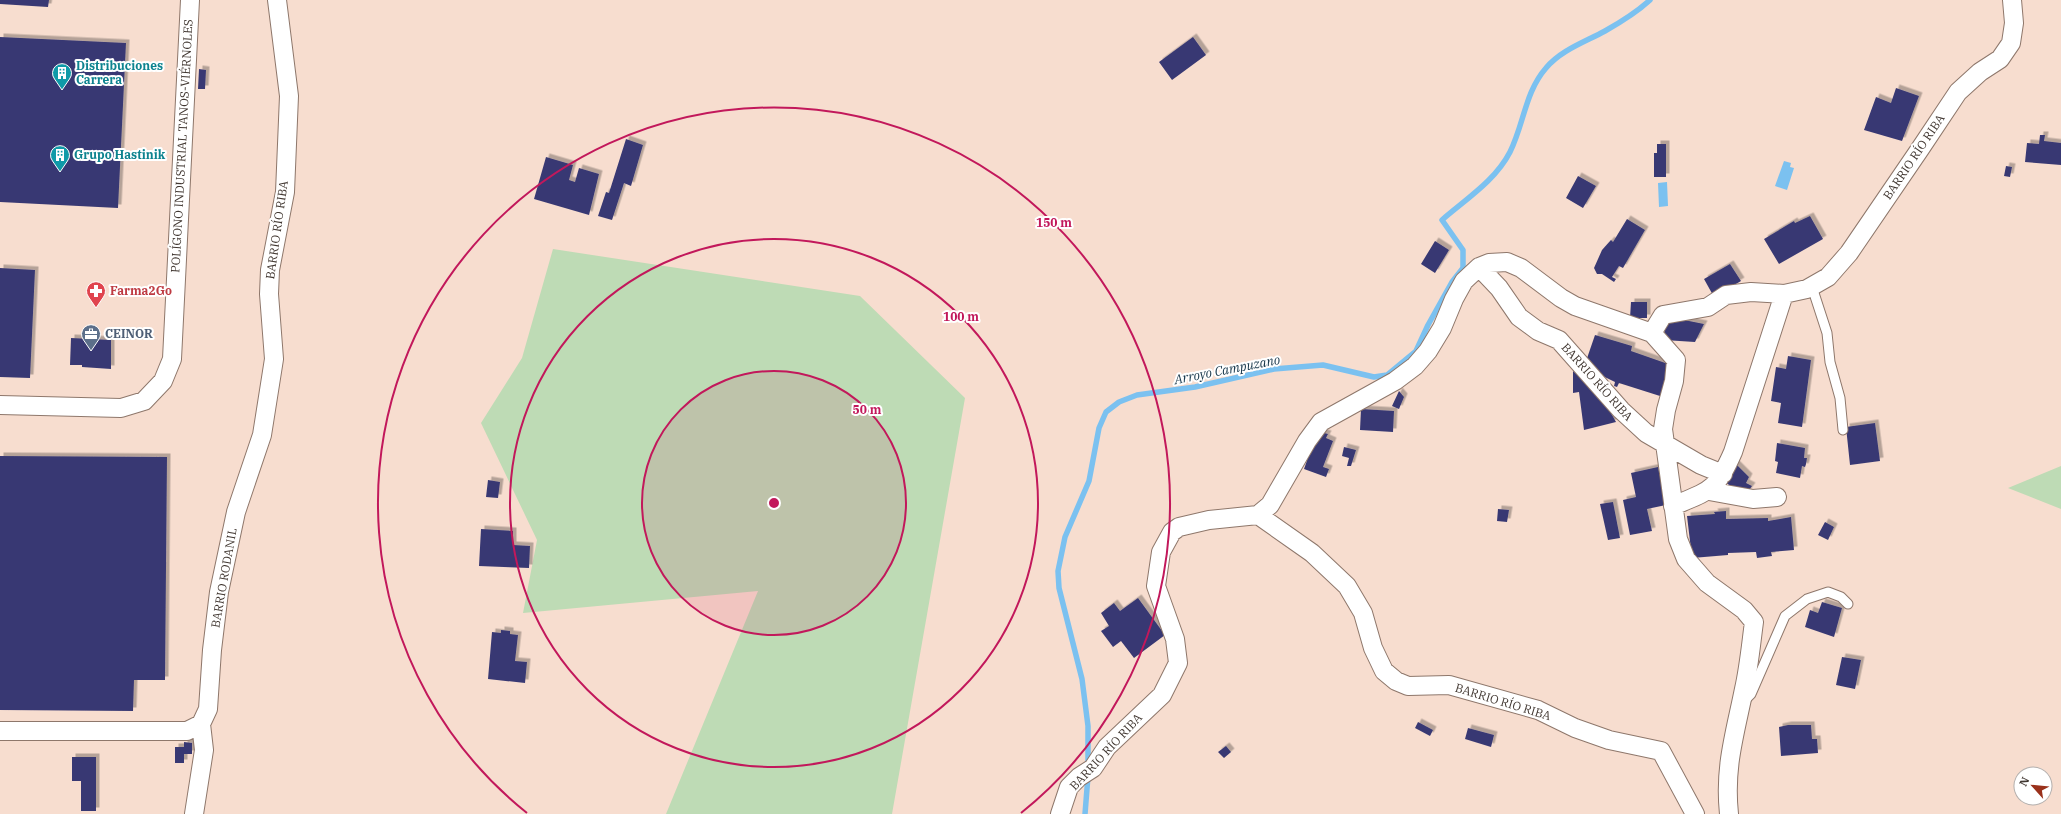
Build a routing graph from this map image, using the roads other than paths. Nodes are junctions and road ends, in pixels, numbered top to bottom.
1 (190, 0) edge
2 (277, 0) edge
3 (2012, 0) edge
4 (1479, 267) junction
5 (1812, 287) junction
6 (1784, 294) junction
7 (1652, 333) junction
8 (0, 405) edge
9 (1843, 430) dead end
10 (262, 435) joint
11 (1667, 446) junction
12 (1723, 474) junction
13 (1709, 491) junction
14 (1777, 497) dead end
15 (1673, 506) junction
16 (1258, 515) junction
17 (1848, 604) dead end
18 (1741, 703) junction
19 (201, 724) junction
20 (0, 731) edge
21 (194, 814) edge
22 (1060, 814) edge
23 (1695, 814) edge
24 (1729, 814) edge

1 - 8 street, POLÍGONO INDUSTRIAL TANOS-VIÉRNOLES
2 - 10 street, BARRIO RÍO RIBA
3 - 5 street, BARRIO RÍO RIBA
4 - 7 street
4 - 11 street, BARRIO RÍO RIBA
4 - 16 street
5 - 6 street, BARRIO RÍO RIBA
5 - 9 lane
6 - 7 street, BARRIO RÍO RIBA
6 - 12 street
7 - 11 street
10 - 19 street, BARRIO RODANIL
11 - 12 street, BARRIO RÍO RIBA
11 - 15 street
12 - 13 street
13 - 14 street
13 - 15 street
15 - 18 street
16 - 22 street, BARRIO RÍO RIBA
16 - 23 street, BARRIO RÍO RIBA
17 - 18 lane
18 - 24 street
19 - 20 street
19 - 21 street, BARRIO RODANIL

